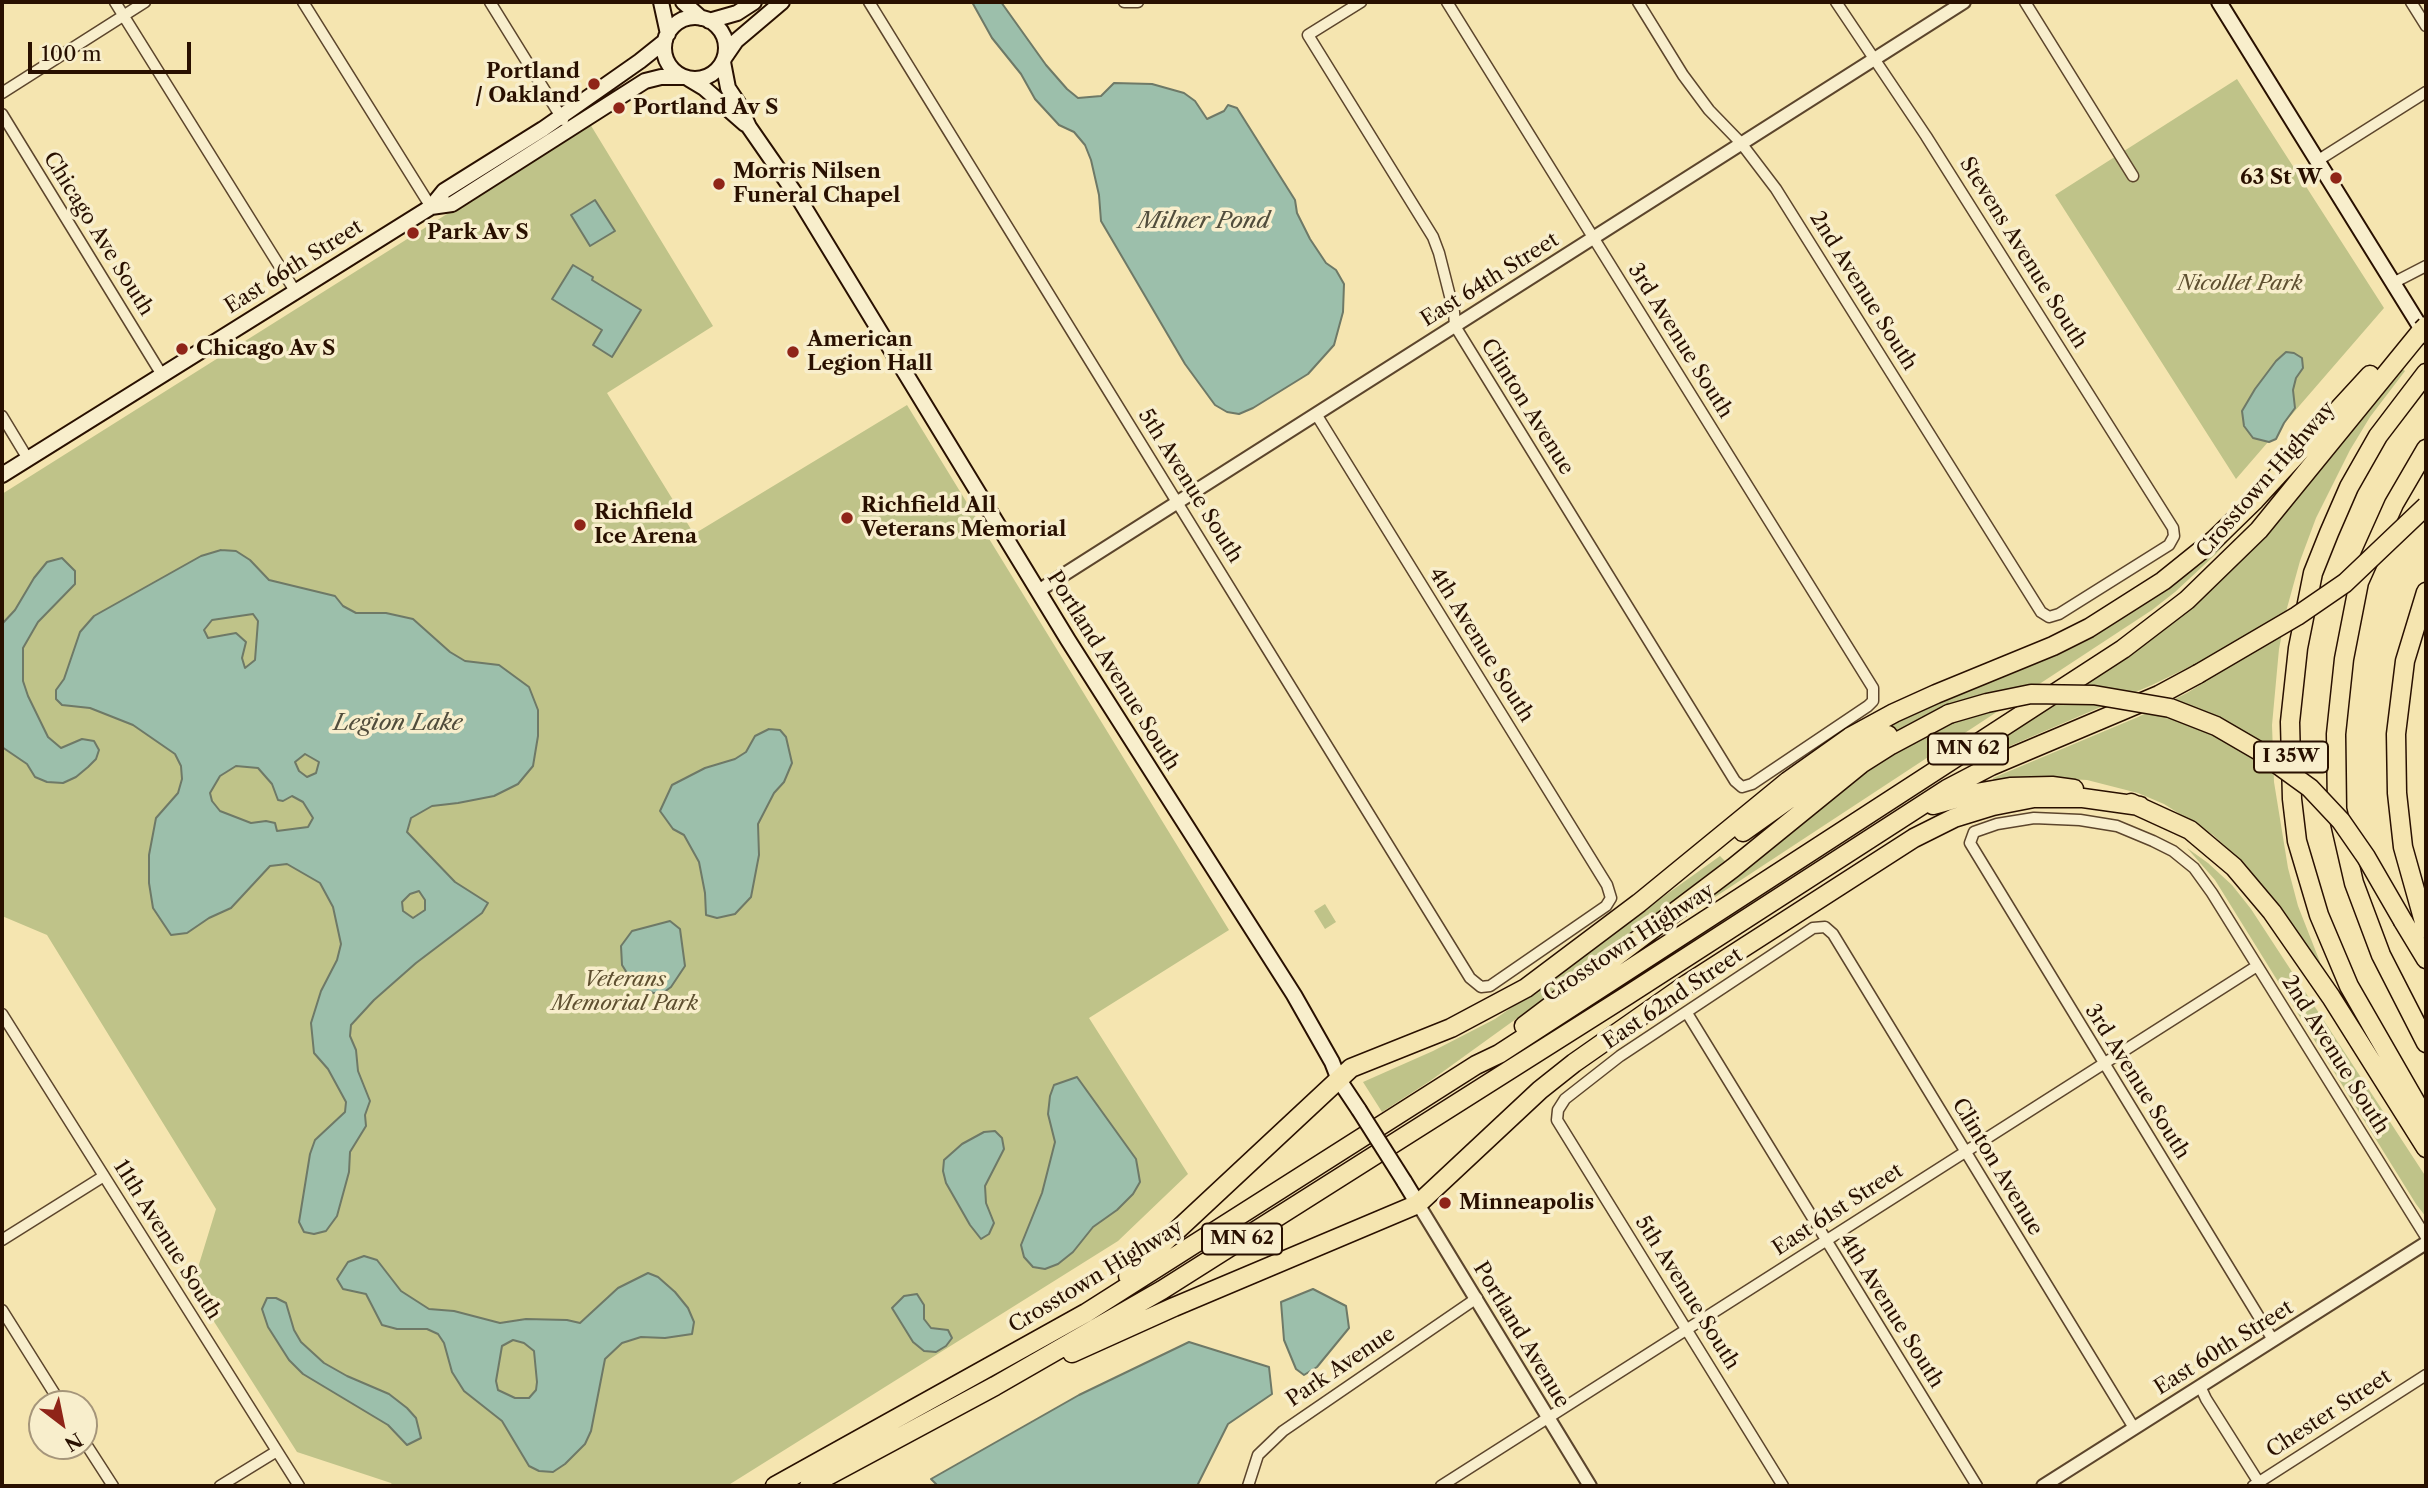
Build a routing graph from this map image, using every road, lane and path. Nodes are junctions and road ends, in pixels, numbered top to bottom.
1 (115, 2) edge
2 (145, 2) edge
3 (303, 2) edge
4 (490, 2) edge
5 (661, 2) edge
6 (683, 2) edge
7 (754, 2) edge
8 (782, 2) edge
9 (869, 2) edge
10 (1124, 2) edge
11 (1138, 2) edge
12 (1361, 2) edge
13 (1447, 2) edge
14 (1638, 2) edge
15 (1836, 2) edge
16 (1964, 2) edge
17 (2025, 2) edge
18 (2219, 2) edge
19 (2411, 2) edge
20 (123, 15) junction
21 (705, 19) junction
22 (2426, 26) edge
23 (666, 38) junction
24 (724, 60) junction
25 (1873, 60) junction
26 (687, 78) junction
27 (2426, 92) edge
28 (2, 93) edge
29 (2, 114) edge
30 (561, 117) junction
31 (749, 127) junction
32 (569, 129) junction
33 (1741, 143) junction
34 (2317, 161) junction
35 (2133, 176) dead end
36 (431, 207) junction
37 (1593, 238) junction
38 (2426, 265) edge
39 (2393, 283) junction
40 (295, 291) junction
41 (1455, 326) junction
42 (2425, 331) edge
43 (2394, 357) junction
44 (2426, 373) edge
45 (162, 374) junction
46 (1316, 414) junction
47 (2, 416) edge
48 (2426, 449) edge
49 (27, 459) junction
50 (2, 475) edge
51 (1178, 503) junction
52 (2426, 506) edge
53 (1038, 591) junction
54 (2426, 592) edge
55 (2041, 612) joint
56 (1949, 714) junction
57 (1742, 787) joint
58 (2140, 806) junction
59 (1919, 808) junction
60 (1970, 843) joint
61 (1639, 903) junction
62 (2423, 921) edge
63 (1825, 927) joint
64 (2426, 958) edge
65 (2257, 967) junction
66 (1481, 987) joint
67 (1686, 1013) junction
68 (2, 1014) edge
69 (2426, 1043) edge
70 (2103, 1063) junction
71 (1476, 1065) junction
72 (1339, 1080) junction
73 (1557, 1120) joint
74 (2426, 1120) edge
75 (2426, 1148) edge
76 (1965, 1152) junction
77 (104, 1176) junction
78 (1418, 1203) junction
79 (2426, 1237) edge
80 (2, 1240) edge
81 (1826, 1242) junction
82 (2426, 1243) edge
83 (1477, 1298) junction
84 (2, 1310) edge
85 (1086, 1313) junction
86 (1687, 1330) junction
87 (2273, 1340) junction
88 (2426, 1375) edge
89 (995, 1386) junction
90 (2200, 1386) junction
91 (52, 1390) edge
92 (1549, 1419) junction
93 (2134, 1428) junction
94 (277, 1451) junction
95 (96, 1460) edge
96 (2258, 1485) edge
97 (113, 1486) edge
98 (220, 1486) edge
99 (299, 1486) edge
100 (775, 1486) edge
101 (809, 1486) edge
102 (1248, 1486) edge
103 (1441, 1486) edge
104 (1590, 1486) edge
105 (1783, 1486) edge
106 (1977, 1486) edge
107 (2043, 1486) edge

1 - 20 street
2 - 20 street
3 - 36 street
4 - 30 street
5 - 23 main road
6 - 21 main road
7 - 21 main road
8 - 24 main road
9 - 51 street, 5th Avenue South
10 - 11 street
12 - 41 street, Clinton Avenue
13 - 37 street, 3rd Avenue South
14 - 33 street, 2nd Avenue South
15 - 25 street, Stevens Avenue South
16 - 25 street, East 64th Street
17 - 35 street
18 - 34 main road
19 - 22 street
20 - 28 street
20 - 40 street
21 - 23 main road
21 - 24 main road
23 - 26 main road
23 - 30 main road, East 66th Street
24 - 26 main road
24 - 31 main road, Portland Avenue South
25 - 33 street, East 64th Street
25 - 55 street, Stevens Avenue South
26 - 31 main road, Portland Avenue South
26 - 32 main road, East 66th Street
27 - 34 street
29 - 45 street, Chicago Ave South
30 - 32 street
30 - 36 main road, East 66th Street
31 - 53 main road, Portland Avenue South
32 - 36 main road, East 66th Street
33 - 37 street, East 64th Street
33 - 55 street, 2nd Avenue South
34 - 39 main road
36 - 40 main road, East 66th Street
37 - 41 street, East 64th Street
37 - 57 street, 3rd Avenue South
38 - 39 street
39 - 42 main road
40 - 45 main road, East 66th Street
41 - 46 street, East 64th Street
41 - 57 street, Clinton Avenue
42 - 43 highway, Crosstown Highway / MN 62
43 - 61 highway
43 - 71 highway, Crosstown Highway / MN 62
44 - 74 highway, I 35W
45 - 49 main road, East 66th Street
46 - 51 street, East 64th Street
46 - 66 street, 4th Avenue South
47 - 49 street
48 - 69 highway, I 35W
49 - 50 main road, East 66th Street
51 - 53 street, East 64th Street
51 - 66 street, 5th Avenue South
52 - 59 highway, Crosstown Highway / MN 62, bridge
53 - 72 main road, Portland Avenue South
54 - 62 highway
56 - 61 highway
56 - 64 highway, bridge
56 - 71 highway
58 - 59 highway
58 - 75 highway
58 - 78 highway
59 - 89 highway, Crosstown Highway / MN 62
60 - 65 street, 2nd Avenue South
60 - 70 street, 3rd Avenue South
61 - 72 highway
63 - 67 street, East 62nd Street
63 - 76 street, Clinton Avenue
65 - 70 street, East 61st Street
65 - 79 street, 2nd Avenue South
67 - 73 street, East 62nd Street
67 - 81 street, 4th Avenue South
68 - 77 street, 11th Avenue South
70 - 76 street, East 61st Street
70 - 87 street, 3rd Avenue South
71 - 85 highway, Crosstown Highway / MN 62
72 - 78 main road, Portland Avenue South, bridge
72 - 85 highway
73 - 86 street, 5th Avenue South
76 - 81 street, East 61st Street
76 - 93 street, Clinton Avenue
77 - 80 street
77 - 94 street, 11th Avenue South
78 - 83 street, Portland Avenue
78 - 89 highway
81 - 86 street, East 61st Street
81 - 106 street, 4th Avenue South
82 - 87 street, East 60th Street
83 - 92 street, Portland Avenue
83 - 102 street, Park Avenue
84 - 91 street
85 - 100 highway, Crosstown Highway / MN 62
86 - 92 street, East 61st Street
86 - 105 street, 5th Avenue South
87 - 90 street, East 60th Street
88 - 96 street, Chester Street
89 - 101 highway, Crosstown Highway / MN 62
90 - 93 street, East 60th Street
90 - 96 street
92 - 103 street, East 61st Street
92 - 104 street, Portland Avenue
93 - 107 street, East 60th Street
94 - 98 street
94 - 99 street, 11th Avenue South
95 - 97 street

